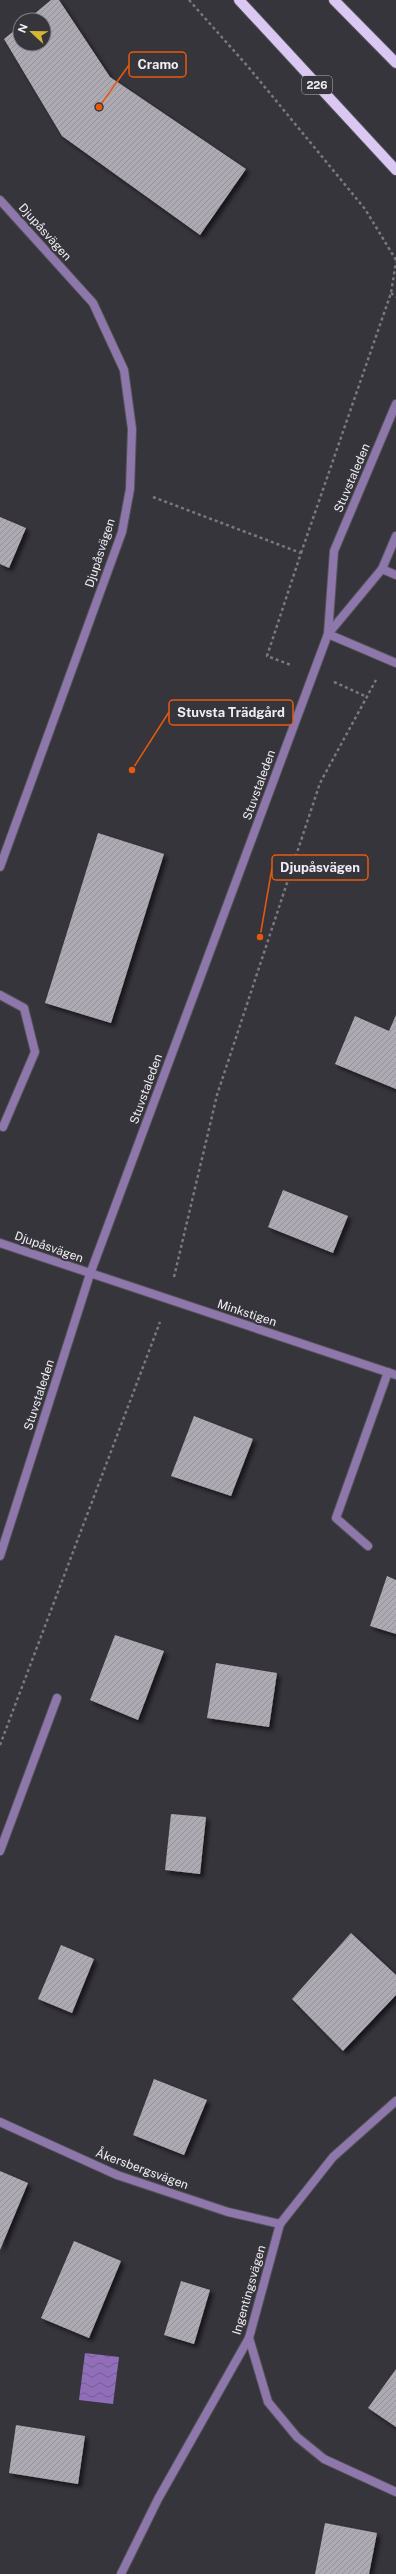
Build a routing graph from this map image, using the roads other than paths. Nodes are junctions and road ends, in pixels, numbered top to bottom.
1 (238, 0) edge
2 (334, 0) edge
3 (396, 63) edge
4 (396, 170) edge
5 (0, 200) edge
6 (396, 404) edge
7 (396, 536) edge
8 (382, 569) junction
9 (396, 575) edge
10 (328, 634) junction
11 (396, 663) edge
12 (0, 867) edge
13 (0, 995) edge
14 (3, 1127) dead end
15 (0, 1243) edge
16 (90, 1274) junction
17 (388, 1372) junction
18 (396, 1375) edge
19 (368, 1546) dead end
20 (0, 1556) edge
21 (57, 1698) dead end
22 (0, 1851) edge
23 (396, 2101) edge
24 (0, 2122) edge
25 (280, 2224) junction
26 (249, 2338) junction
27 (396, 2492) edge
28 (121, 2574) edge

1 - 4 main road, 226
2 - 3 main road
5 - 12 street, Djupåsvägen
6 - 10 street, Stuvstaleden
7 - 8 street, Stuvstaleden
8 - 9 street
8 - 10 street, Stuvstaleden
10 - 11 street
10 - 16 street, Stuvstaleden
13 - 14 street
15 - 16 street, Djupåsvägen
16 - 17 street, Minkstigen
16 - 20 street, Stuvstaleden
17 - 18 street, Minkstigen
17 - 19 street
21 - 22 street
23 - 25 street, Ingentingsvägen
24 - 25 street, Åkersbergsvägen
25 - 26 street, Ingentingsvägen
26 - 27 street
26 - 28 street, Ingentingsvägen

